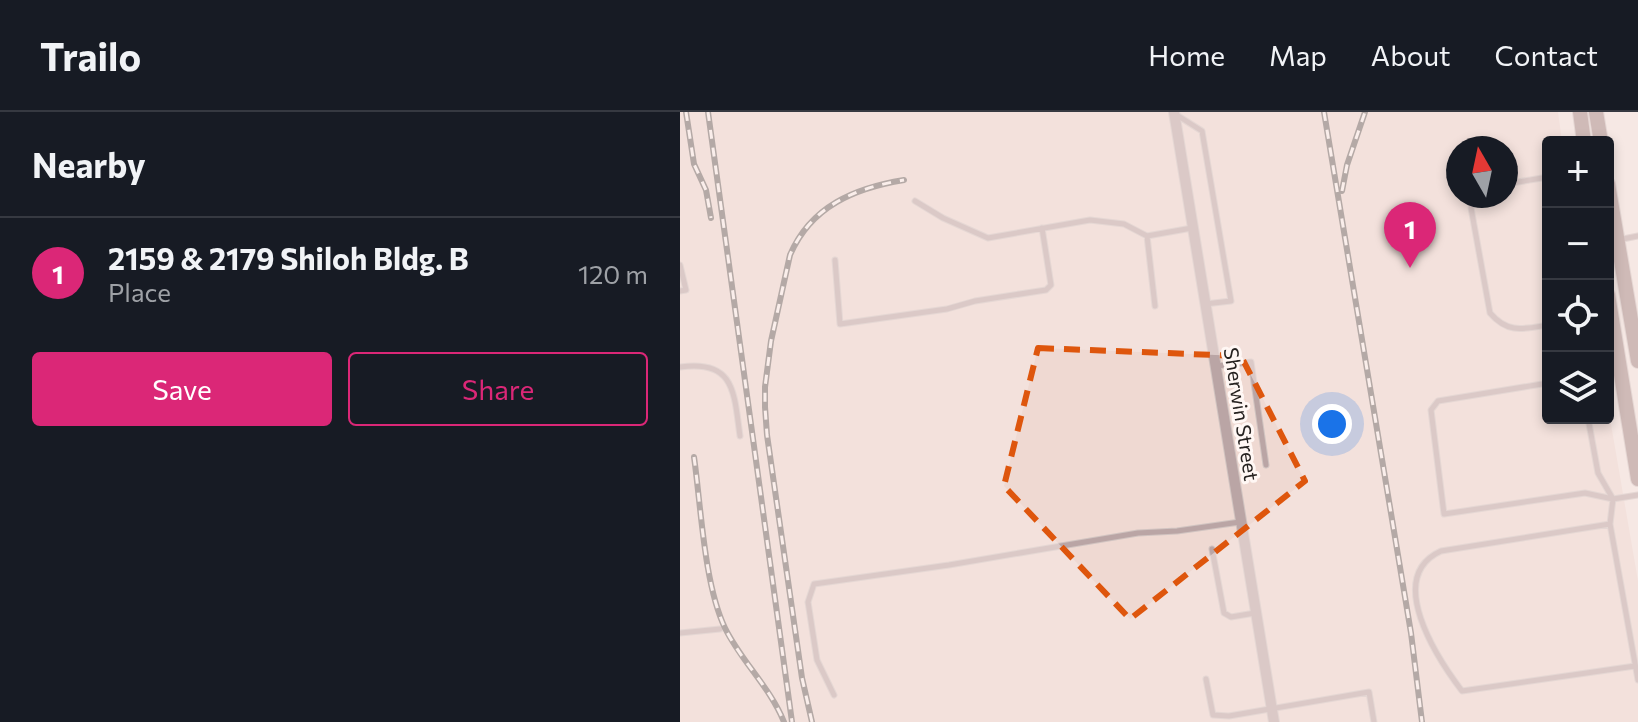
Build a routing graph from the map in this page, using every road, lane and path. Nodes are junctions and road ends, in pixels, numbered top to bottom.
1 (1580, 112) edge
2 (1596, 112) edge
3 (1174, 113) edge
4 (1583, 136) edge
5 (1600, 136) edge
6 (1542, 178) edge
7 (1518, 182) edge
8 (915, 201) dead end
9 (1471, 208) edge
10 (1612, 208) edge
11 (1042, 228) junction
12 (1193, 228) junction
13 (1147, 236) junction
14 (1638, 236) edge
15 (1617, 241) junction
16 (835, 260) dead end
17 (680, 265) edge
18 (680, 291) edge
19 (1205, 304) junction
20 (1155, 306) dead end
21 (1542, 326) edge
22 (1638, 362) edge
23 (1216, 366) junction
24 (680, 367) edge
25 (1614, 368) edge
26 (1542, 384) edge
27 (1589, 424) edge
28 (740, 436) dead end
29 (1266, 465) dead end
30 (1638, 479) edge
31 (1638, 495) edge
32 (1613, 499) junction
33 (1241, 522) junction
34 (1610, 524) junction
35 (1212, 549) dead end
36 (1256, 613) junction
37 (720, 629) dead end
38 (680, 633) edge
39 (1636, 654) edge
40 (1635, 666) junction
41 (1206, 679) dead end
42 (1638, 680) edge
43 (834, 695) dead end
44 (1272, 708) junction
45 (1274, 722) edge
46 (1374, 722) edge

1 - 4 main road
2 - 5 main road
3 - 12 street, Sherwin Street
3 - 19 lane
6 - 7 lane
8 - 11 lane
9 - 21 lane
10 - 15 main road
11 - 13 lane
11 - 16 lane
12 - 13 lane
12 - 19 street, Sherwin Street
13 - 20 lane
14 - 15 lane
15 - 22 main road
17 - 18 lane
19 - 23 street, Sherwin Street
22 - 25 street
23 - 29 lane
23 - 33 street, Sherwin Street
24 - 28 lane
25 - 30 main road
26 - 32 lane
27 - 32 lane
31 - 32 lane
32 - 34 lane
33 - 36 street, Sherwin Street
33 - 43 lane
34 - 39 lane
34 - 40 lane
35 - 36 lane
36 - 44 street, Sherwin Street
37 - 38 lane
39 - 40 lane
40 - 42 lane
41 - 44 lane
44 - 45 street, Sherwin Street
44 - 46 lane

